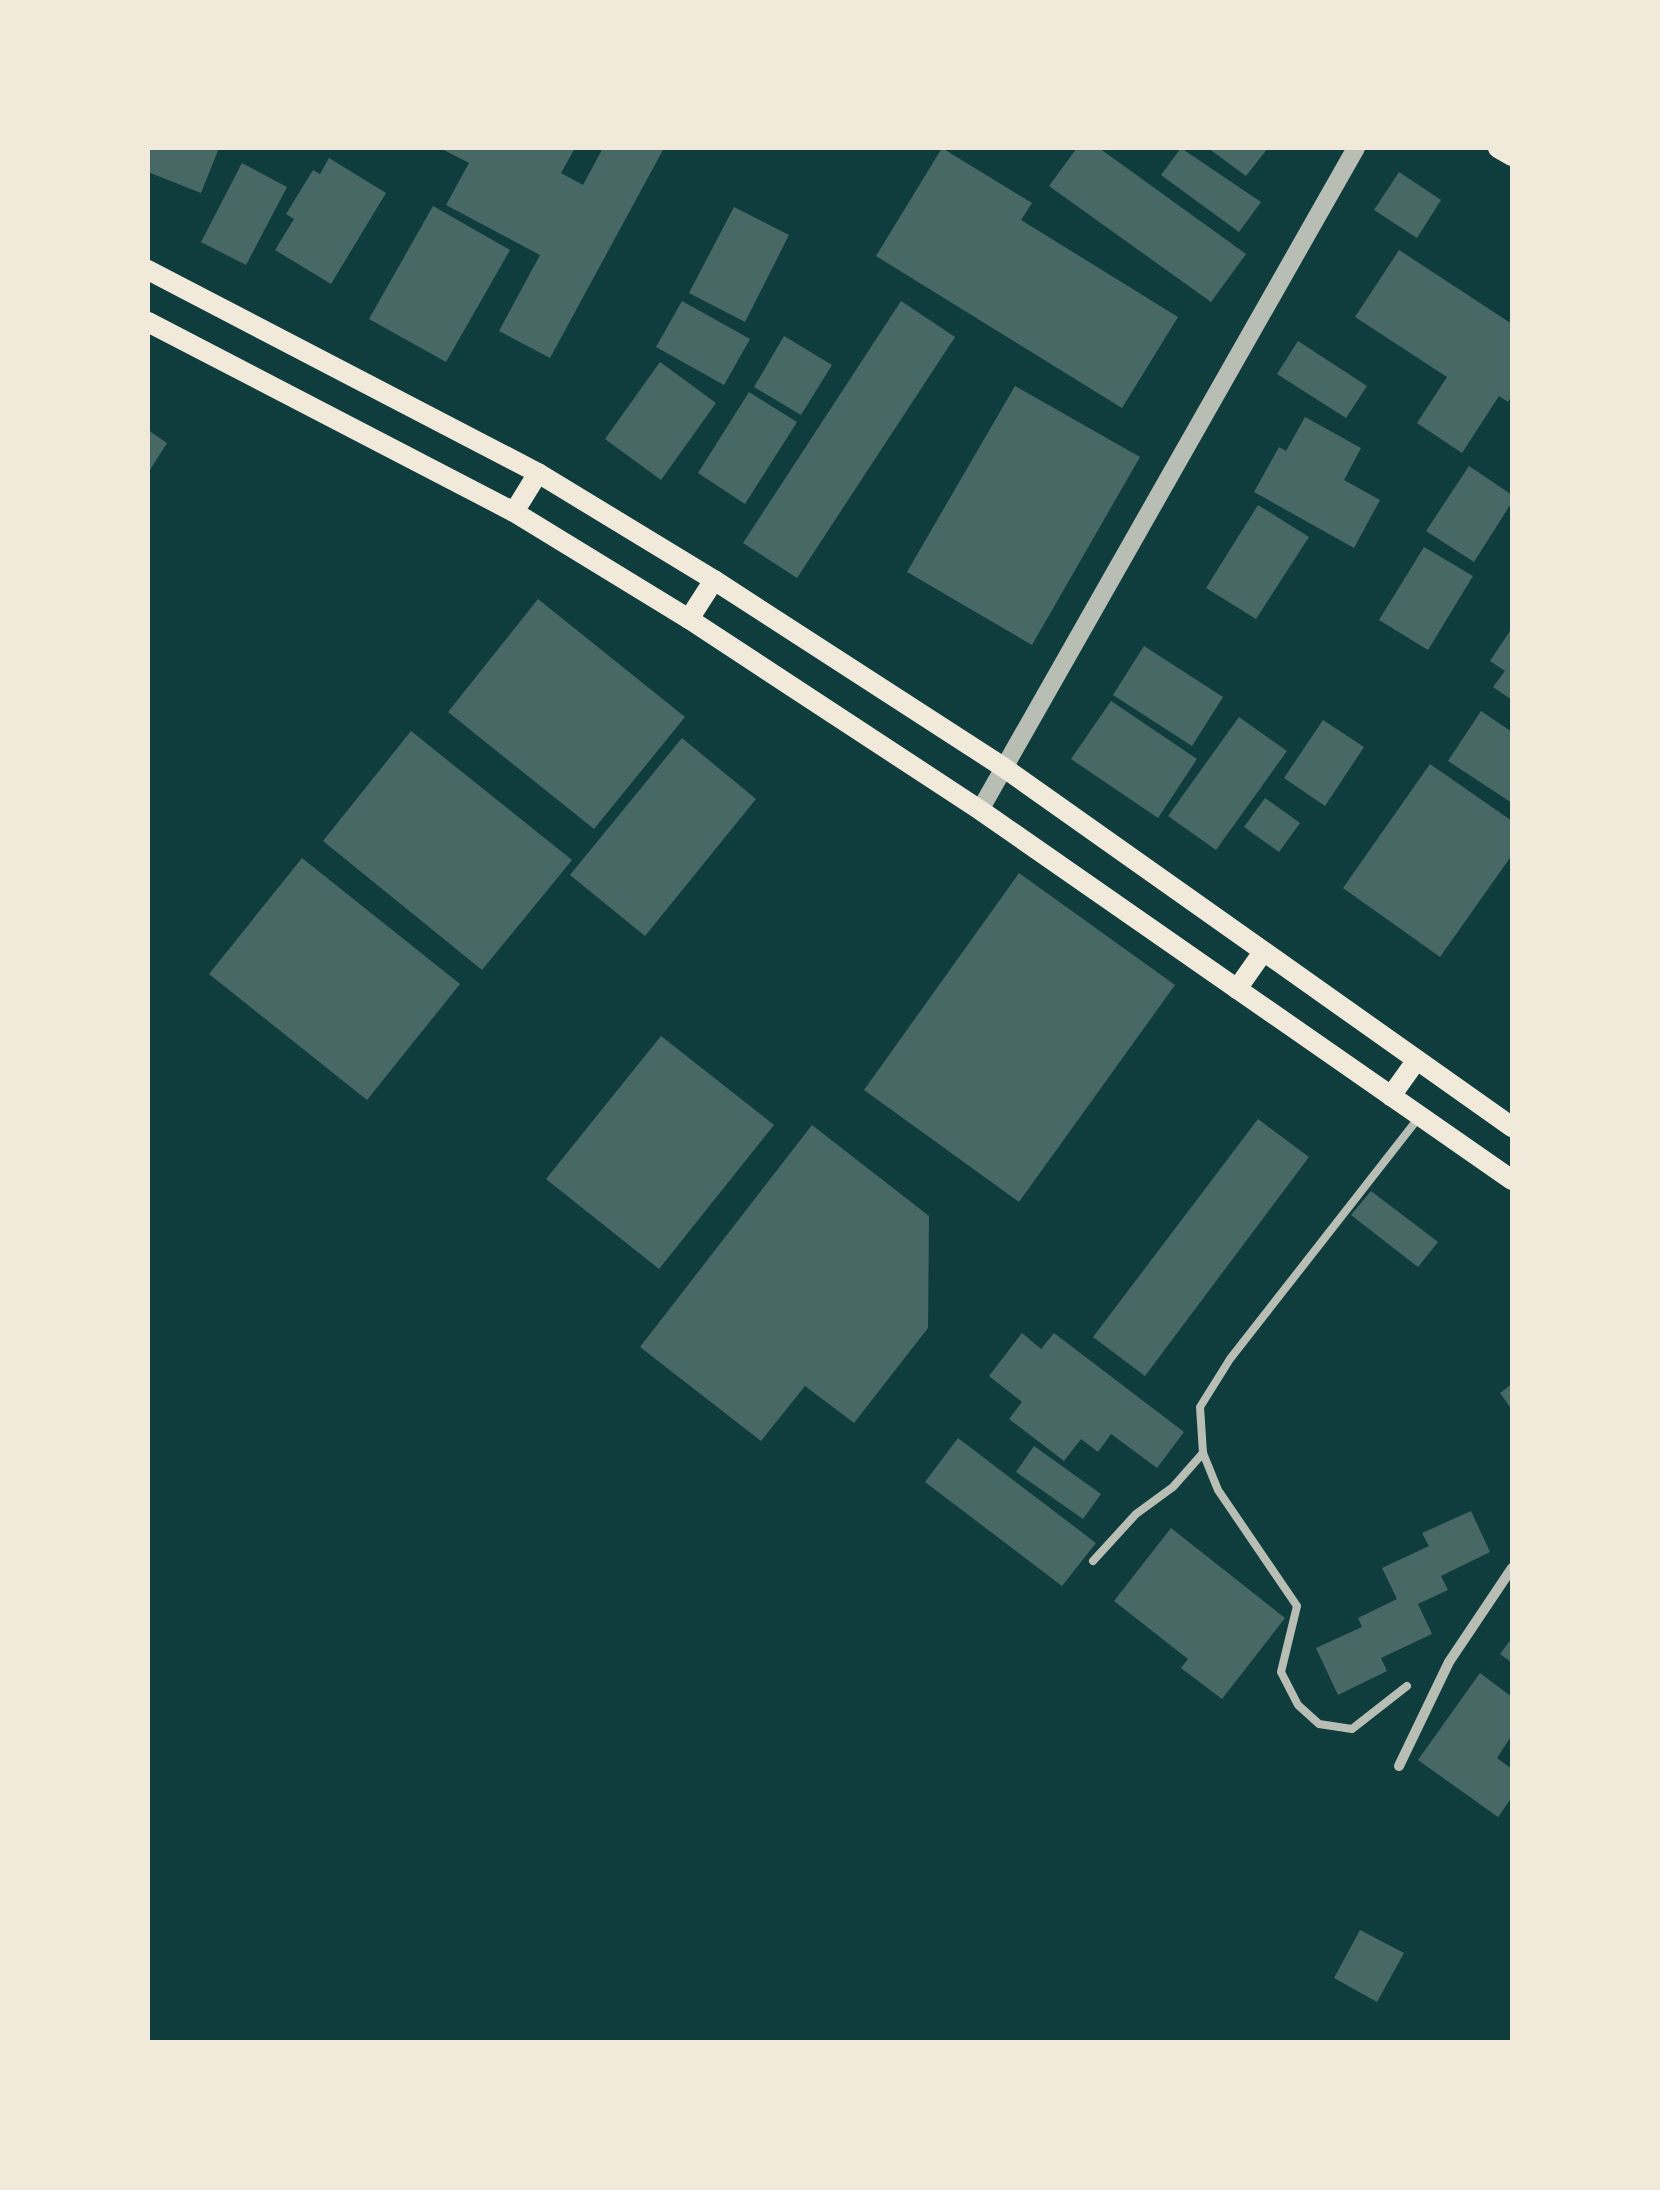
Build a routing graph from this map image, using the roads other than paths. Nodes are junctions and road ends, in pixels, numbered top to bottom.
1 (1356, 148) edge
2 (1498, 148) edge
3 (1512, 156) edge
4 (148, 270) edge
5 (148, 322) edge
6 (538, 473) junction
7 (514, 512) junction
8 (714, 580) junction
9 (689, 619) junction
10 (1003, 767) junction
11 (980, 810) junction
12 (1263, 952) junction
13 (1237, 989) junction
14 (1416, 1060) junction
15 (1391, 1096) junction
16 (1420, 1116) junction
17 (1512, 1127) edge
18 (1512, 1180) edge
19 (1203, 1453) junction
20 (1093, 1561) dead end
21 (1512, 1568) edge
22 (1407, 1686) dead end
23 (1399, 1766) dead end

1 - 10 street
2 - 3 main road
4 - 6 main road
5 - 7 main road
6 - 7 main road
6 - 8 main road
7 - 9 main road
8 - 9 main road
8 - 10 main road
9 - 11 main road
10 - 11 street
10 - 12 main road
11 - 13 main road
12 - 13 main road
12 - 14 main road
13 - 15 main road
14 - 15 main road
14 - 17 main road
15 - 16 main road
16 - 18 main road
16 - 19 lane
19 - 20 lane
19 - 22 lane
21 - 23 street

